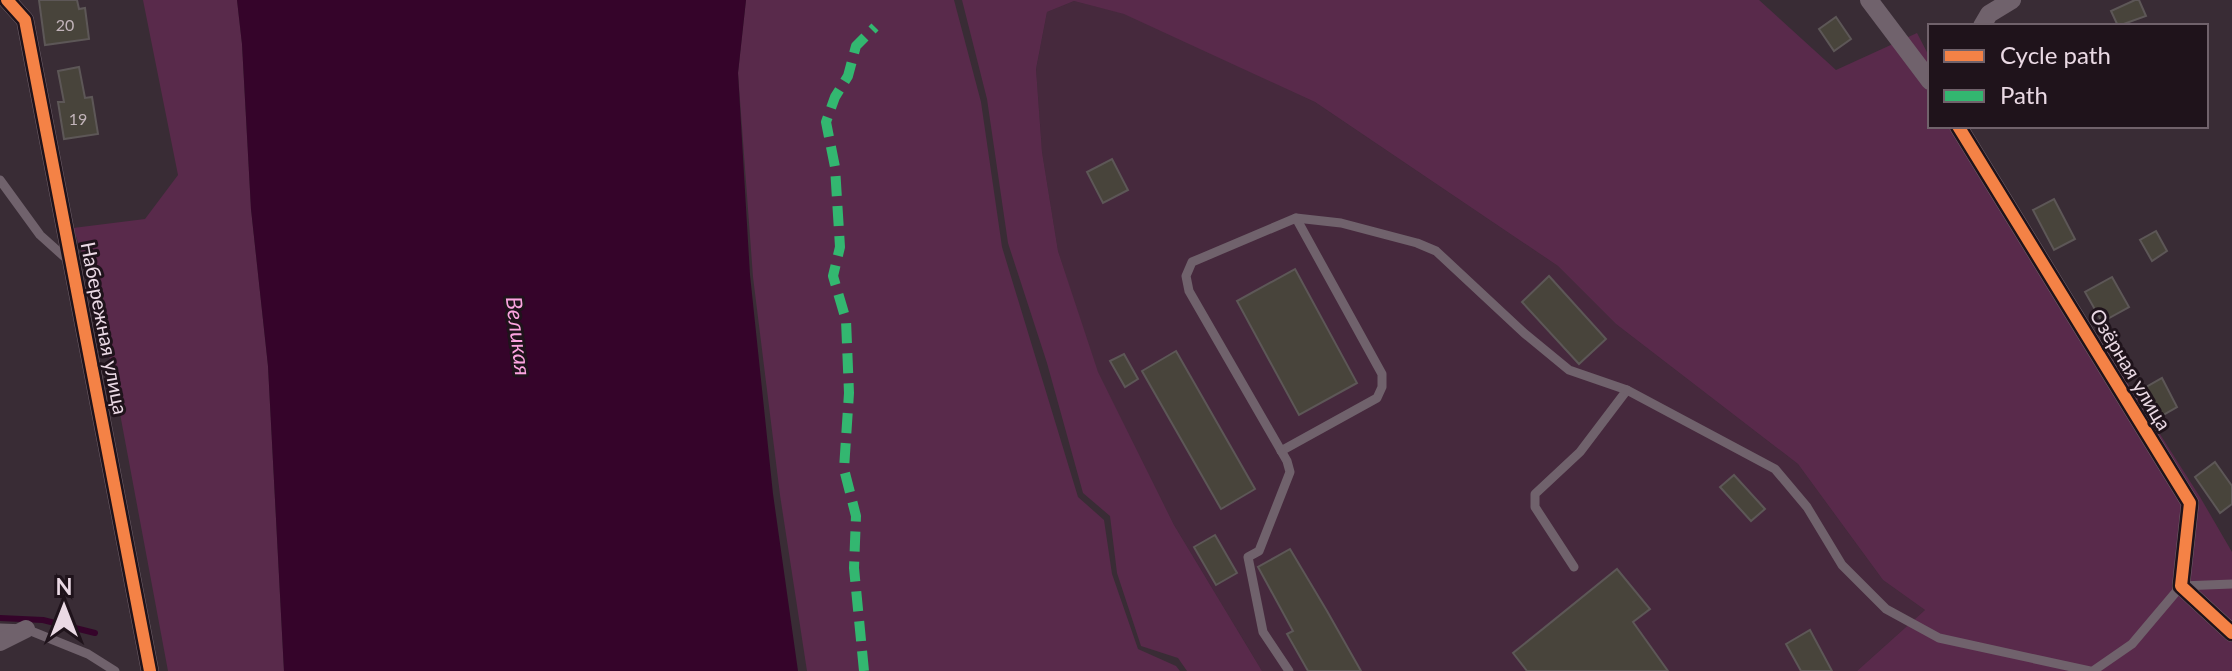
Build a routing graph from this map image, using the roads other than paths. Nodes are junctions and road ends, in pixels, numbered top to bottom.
1 (7, 0) edge
2 (18, 0) edge
3 (1869, 0) edge
4 (2012, 0) edge
5 (25, 20) junction
6 (1983, 24) edge
7 (1928, 78) edge
8 (1959, 128) edge
9 (0, 180) edge
10 (1296, 218) junction
11 (72, 264) junction
12 (1627, 390) junction
13 (1281, 451) junction
14 (1574, 567) dead end
15 (2232, 584) edge
16 (2181, 586) junction
17 (0, 628) edge
18 (26, 629) junction
19 (2232, 633) edge
20 (0, 642) edge
21 (115, 671) edge
22 (150, 671) edge
23 (1289, 671) edge
24 (2091, 671) edge

1 - 5 street
2 - 5 lane
3 - 7 street
4 - 6 street
5 - 11 street, Набережная улица
8 - 16 street, Озёрная улица
9 - 11 lane
10 - 12 lane
10 - 13 lane
10 - 13 lane
11 - 22 street, Набережная улица
12 - 14 lane
12 - 24 lane
13 - 23 lane
15 - 16 lane
16 - 19 street
16 - 24 lane
17 - 18 lane
18 - 20 street
18 - 21 lane

